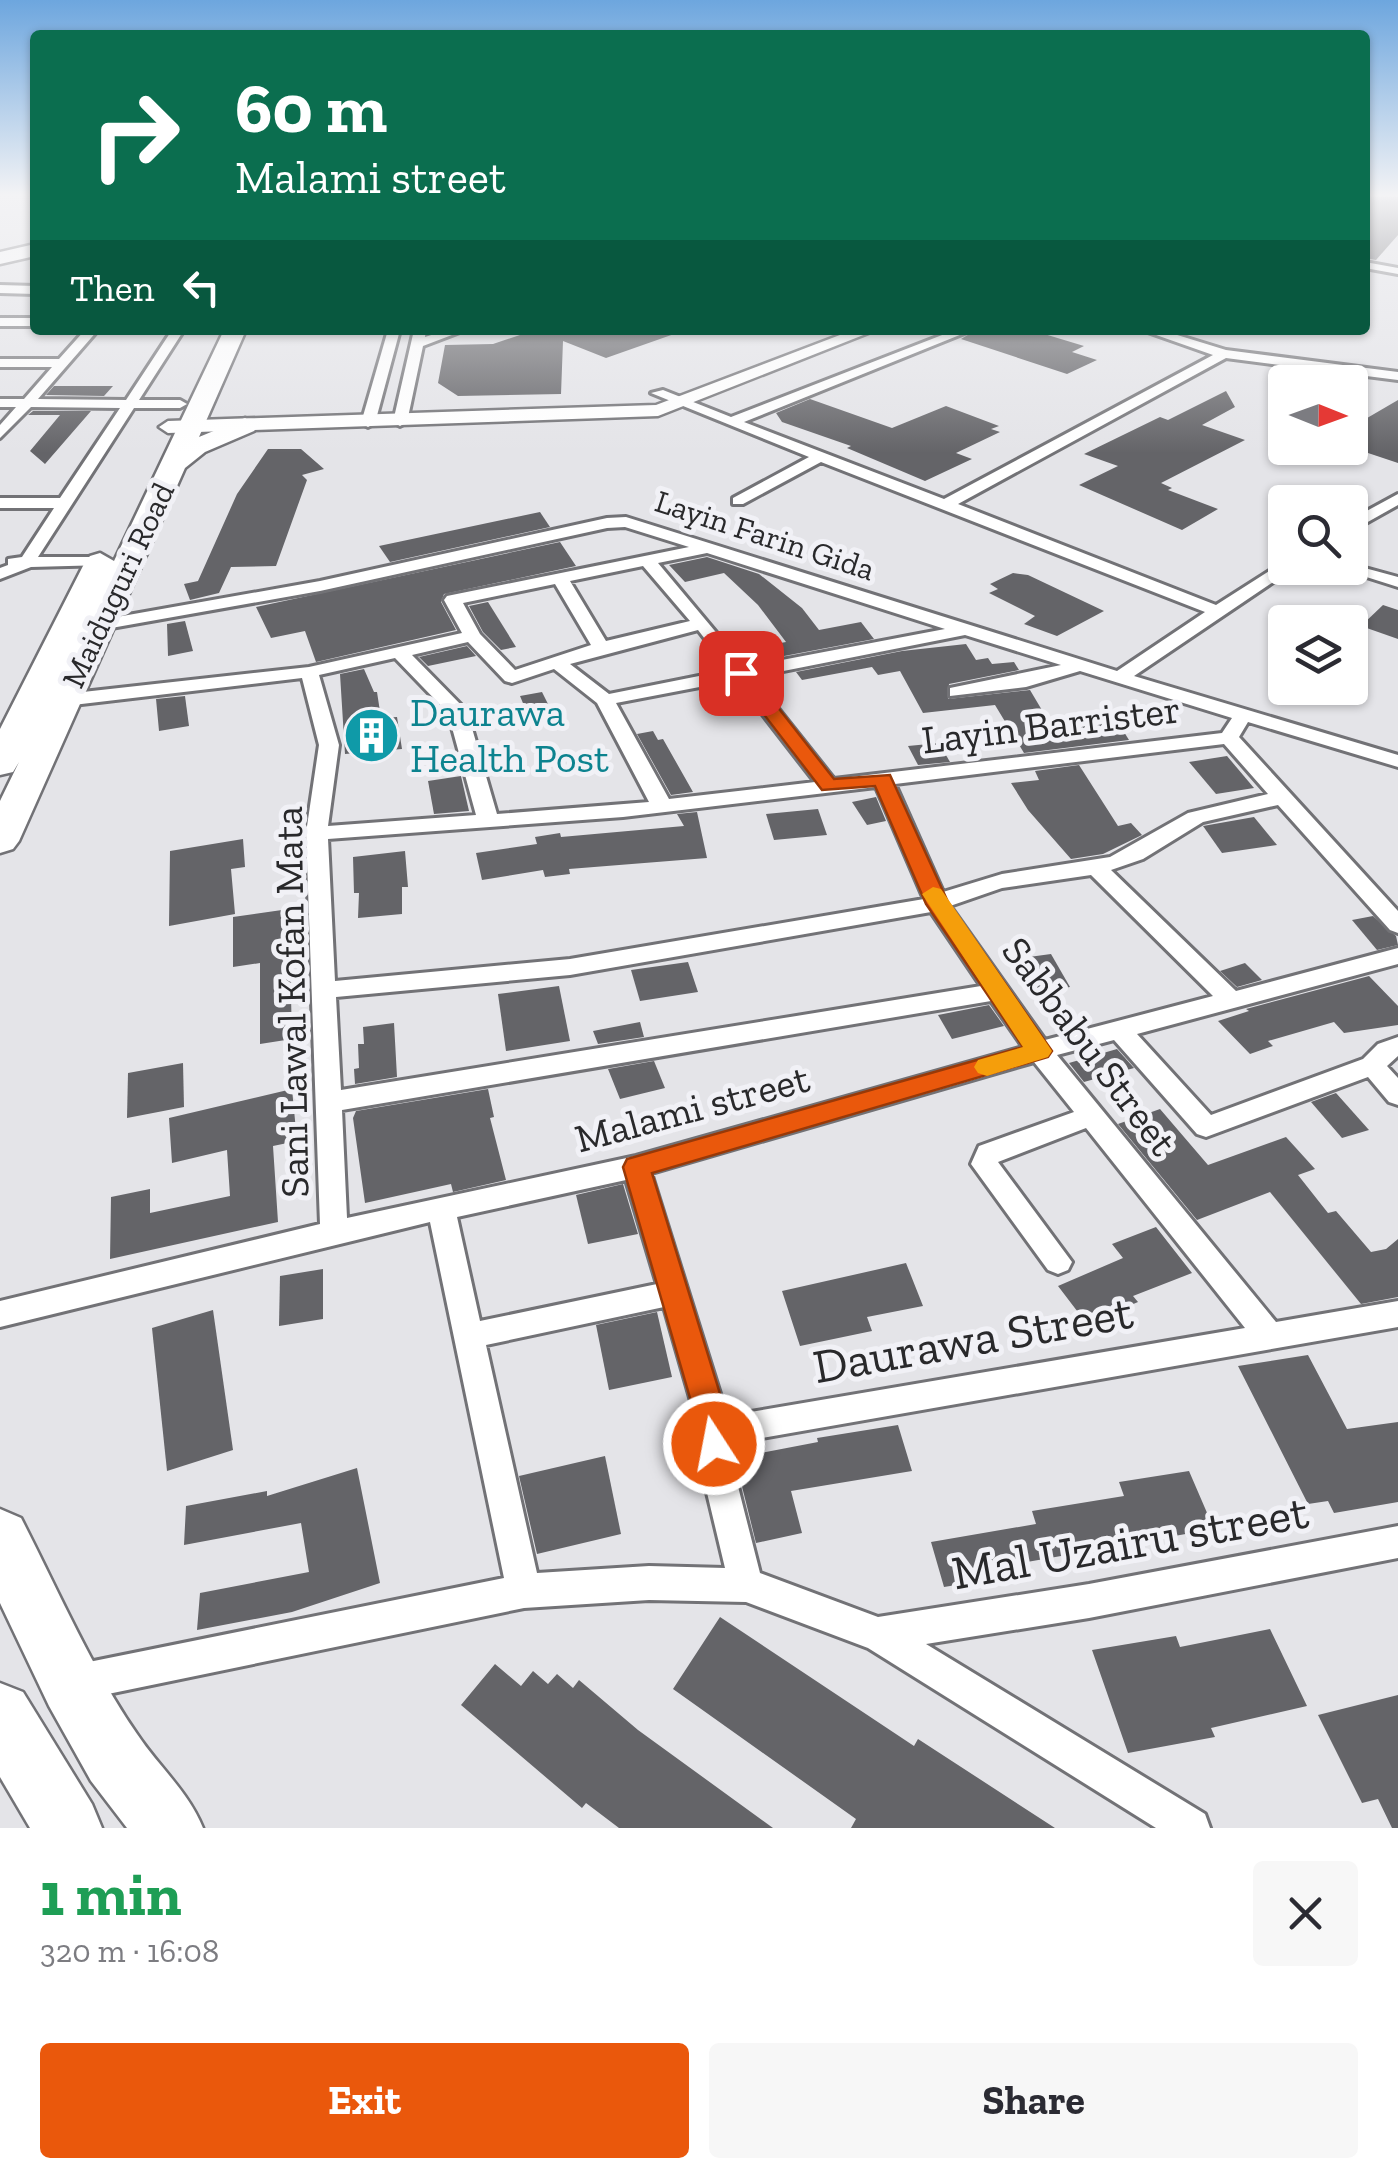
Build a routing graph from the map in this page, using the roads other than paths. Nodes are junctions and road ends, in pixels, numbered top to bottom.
1 (0, 289) edge
2 (30, 290) edge
3 (0, 322) edge
4 (30, 322) edge
5 (88, 335) edge
6 (175, 335) edge
7 (214, 335) edge
8 (232, 335) edge
9 (393, 335) edge
10 (815, 335) edge
11 (855, 335) edge
12 (953, 335) edge
13 (1164, 335) edge
14 (419, 337) edge
15 (1224, 354) junction
16 (0, 363) edge
17 (66, 363) junction
18 (1398, 376) edge
19 (658, 394) junction
20 (680, 402) junction
21 (0, 403) edge
22 (29, 403) junction
23 (133, 403) junction
24 (186, 413) junction
25 (402, 415) junction
26 (369, 416) junction
27 (246, 419) junction
28 (730, 422) junction
29 (0, 434) edge
30 (821, 456) junction
31 (172, 464) junction
32 (1398, 499) edge
33 (738, 501) dead end
34 (0, 503) edge
35 (68, 503) junction
36 (946, 505) junction
37 (1368, 516) edge
38 (708, 548) junction
39 (647, 561) junction
40 (0, 562) edge
41 (26, 562) junction
42 (100, 562) junction
43 (0, 574) edge
44 (1368, 574) edge
45 (1268, 578) edge
46 (560, 580) junction
47 (443, 581) junction
48 (1398, 582) edge
49 (1220, 612) junction
50 (100, 624) junction
51 (702, 624) junction
52 (964, 630) junction
53 (472, 636) junction
54 (602, 647) junction
55 (401, 654) junction
56 (556, 662) junction
57 (1079, 666) junction
58 (309, 672) junction
59 (741, 673) junction
60 (1119, 678) junction
61 (956, 692) dead end
62 (66, 700) junction
63 (605, 700) junction
64 (30, 704) junction
65 (1243, 716) junction
66 (1229, 738) junction
67 (1398, 761) edge
68 (0, 764) edge
69 (882, 779) junction
70 (829, 786) junction
71 (1281, 798) junction
72 (662, 806) junction
73 (488, 820) junction
74 (318, 833) junction
75 (0, 841) edge
76 (1096, 868) junction
77 (937, 904) junction
78 (1398, 924) edge
79 (1398, 956) edge
80 (324, 990) junction
81 (999, 991) junction
82 (1231, 1000) junction
83 (1119, 1030) junction
84 (1398, 1046) edge
85 (1039, 1051) junction
86 (1372, 1066) junction
87 (1398, 1095) edge
88 (329, 1102) junction
89 (1091, 1116) junction
90 (636, 1167) junction
91 (441, 1209) junction
92 (334, 1232) junction
93 (1058, 1262) dead end
94 (674, 1293) junction
95 (0, 1314) edge
96 (1398, 1314) edge
97 (469, 1336) junction
98 (1270, 1337) junction
99 (717, 1436) junction
100 (0, 1538) edge
101 (1398, 1542) edge
102 (746, 1585) junction
103 (524, 1591) junction
104 (878, 1634) junction
105 (71, 1684) junction
106 (0, 1715) edge
107 (68, 1828) edge
108 (169, 1828) edge
109 (1190, 1828) edge

1 - 2 street
3 - 4 street
5 - 17 street
6 - 23 street
7 - 24 highway, Maiduguri Road
8 - 24 highway, Maiduguri Road
9 - 26 street
10 - 19 street
11 - 20 street
12 - 28 street
13 - 15 street
14 - 25 street
15 - 18 street
15 - 36 street
16 - 17 street
17 - 22 street
19 - 20 street
19 - 25 street
20 - 25 street
20 - 28 street
21 - 22 street
22 - 23 street
22 - 29 street
23 - 24 street
23 - 35 street
24 - 27 highway
24 - 27 street
24 - 31 highway, Maiduguri Road
24 - 42 highway, Maiduguri Road
25 - 26 street
26 - 27 street
27 - 31 highway
28 - 30 street
30 - 33 street
30 - 36 street
31 - 50 highway, Maiduguri Road
32 - 37 street
34 - 35 street
35 - 41 street
36 - 49 street
38 - 39 street
38 - 47 street, Layin Farin Gida
38 - 52 street, Layin Farin Gida
39 - 46 street
39 - 51 street
40 - 41 street
41 - 42 street
41 - 43 street
42 - 64 highway, Maiduguri Road
44 - 48 street
45 - 49 street
46 - 47 street
46 - 54 street
47 - 50 street, Layin Farin Gida
47 - 53 street
49 - 60 street
50 - 62 highway, Maiduguri Road
51 - 54 street
51 - 59 street
52 - 57 street, Layin Farin Gida
52 - 59 street
53 - 55 street
53 - 56 street
54 - 56 street
55 - 58 street
55 - 73 street
56 - 63 street
57 - 60 street, Layin Farin Gida
57 - 61 street
58 - 62 street
58 - 74 street, Sani Lawal Kofan Mata
59 - 63 street
59 - 70 street
60 - 65 street, Layin Farin Gida
62 - 64 street
62 - 75 highway, Maiduguri Road
63 - 72 street
64 - 68 highway, Maiduguri Road
65 - 66 street, Layin Barrister
65 - 67 street, Layin Farin Gida
66 - 69 street, Layin Barrister
66 - 71 street
69 - 70 street, Layin Barrister
69 - 77 street, Sabbabu Street
70 - 72 street, Layin Barrister
71 - 76 street
71 - 78 street
72 - 73 street, Layin Barrister
73 - 74 street, Layin Barrister
74 - 80 street, Sani Lawal Kofan Mata
76 - 77 street
76 - 82 street
77 - 80 street
77 - 81 street, Sabbabu Street
79 - 82 street, Malami street
80 - 88 street, Sani Lawal Kofan Mata
81 - 85 street, Sabbabu Street
81 - 88 street
82 - 83 street, Malami street
83 - 85 street, Malami street
83 - 86 street
84 - 86 street
85 - 89 street, Sabbabu Street
85 - 90 street, Malami street
86 - 87 street
88 - 92 street, Sani Lawal Kofan Mata
89 - 93 street
89 - 98 street, Sabbabu Street
90 - 91 street, Malami street
90 - 94 street
91 - 92 street, Malami street
91 - 97 street
92 - 95 street, Malami street
94 - 97 street
94 - 99 street
96 - 98 street, Daurawa Street
97 - 103 street
98 - 99 street, Daurawa Street
99 - 102 street
100 - 105 highway
101 - 104 street, Mal Uzairu street
102 - 103 street
102 - 104 street
103 - 105 street
104 - 109 street
105 - 108 highway
106 - 107 highway

